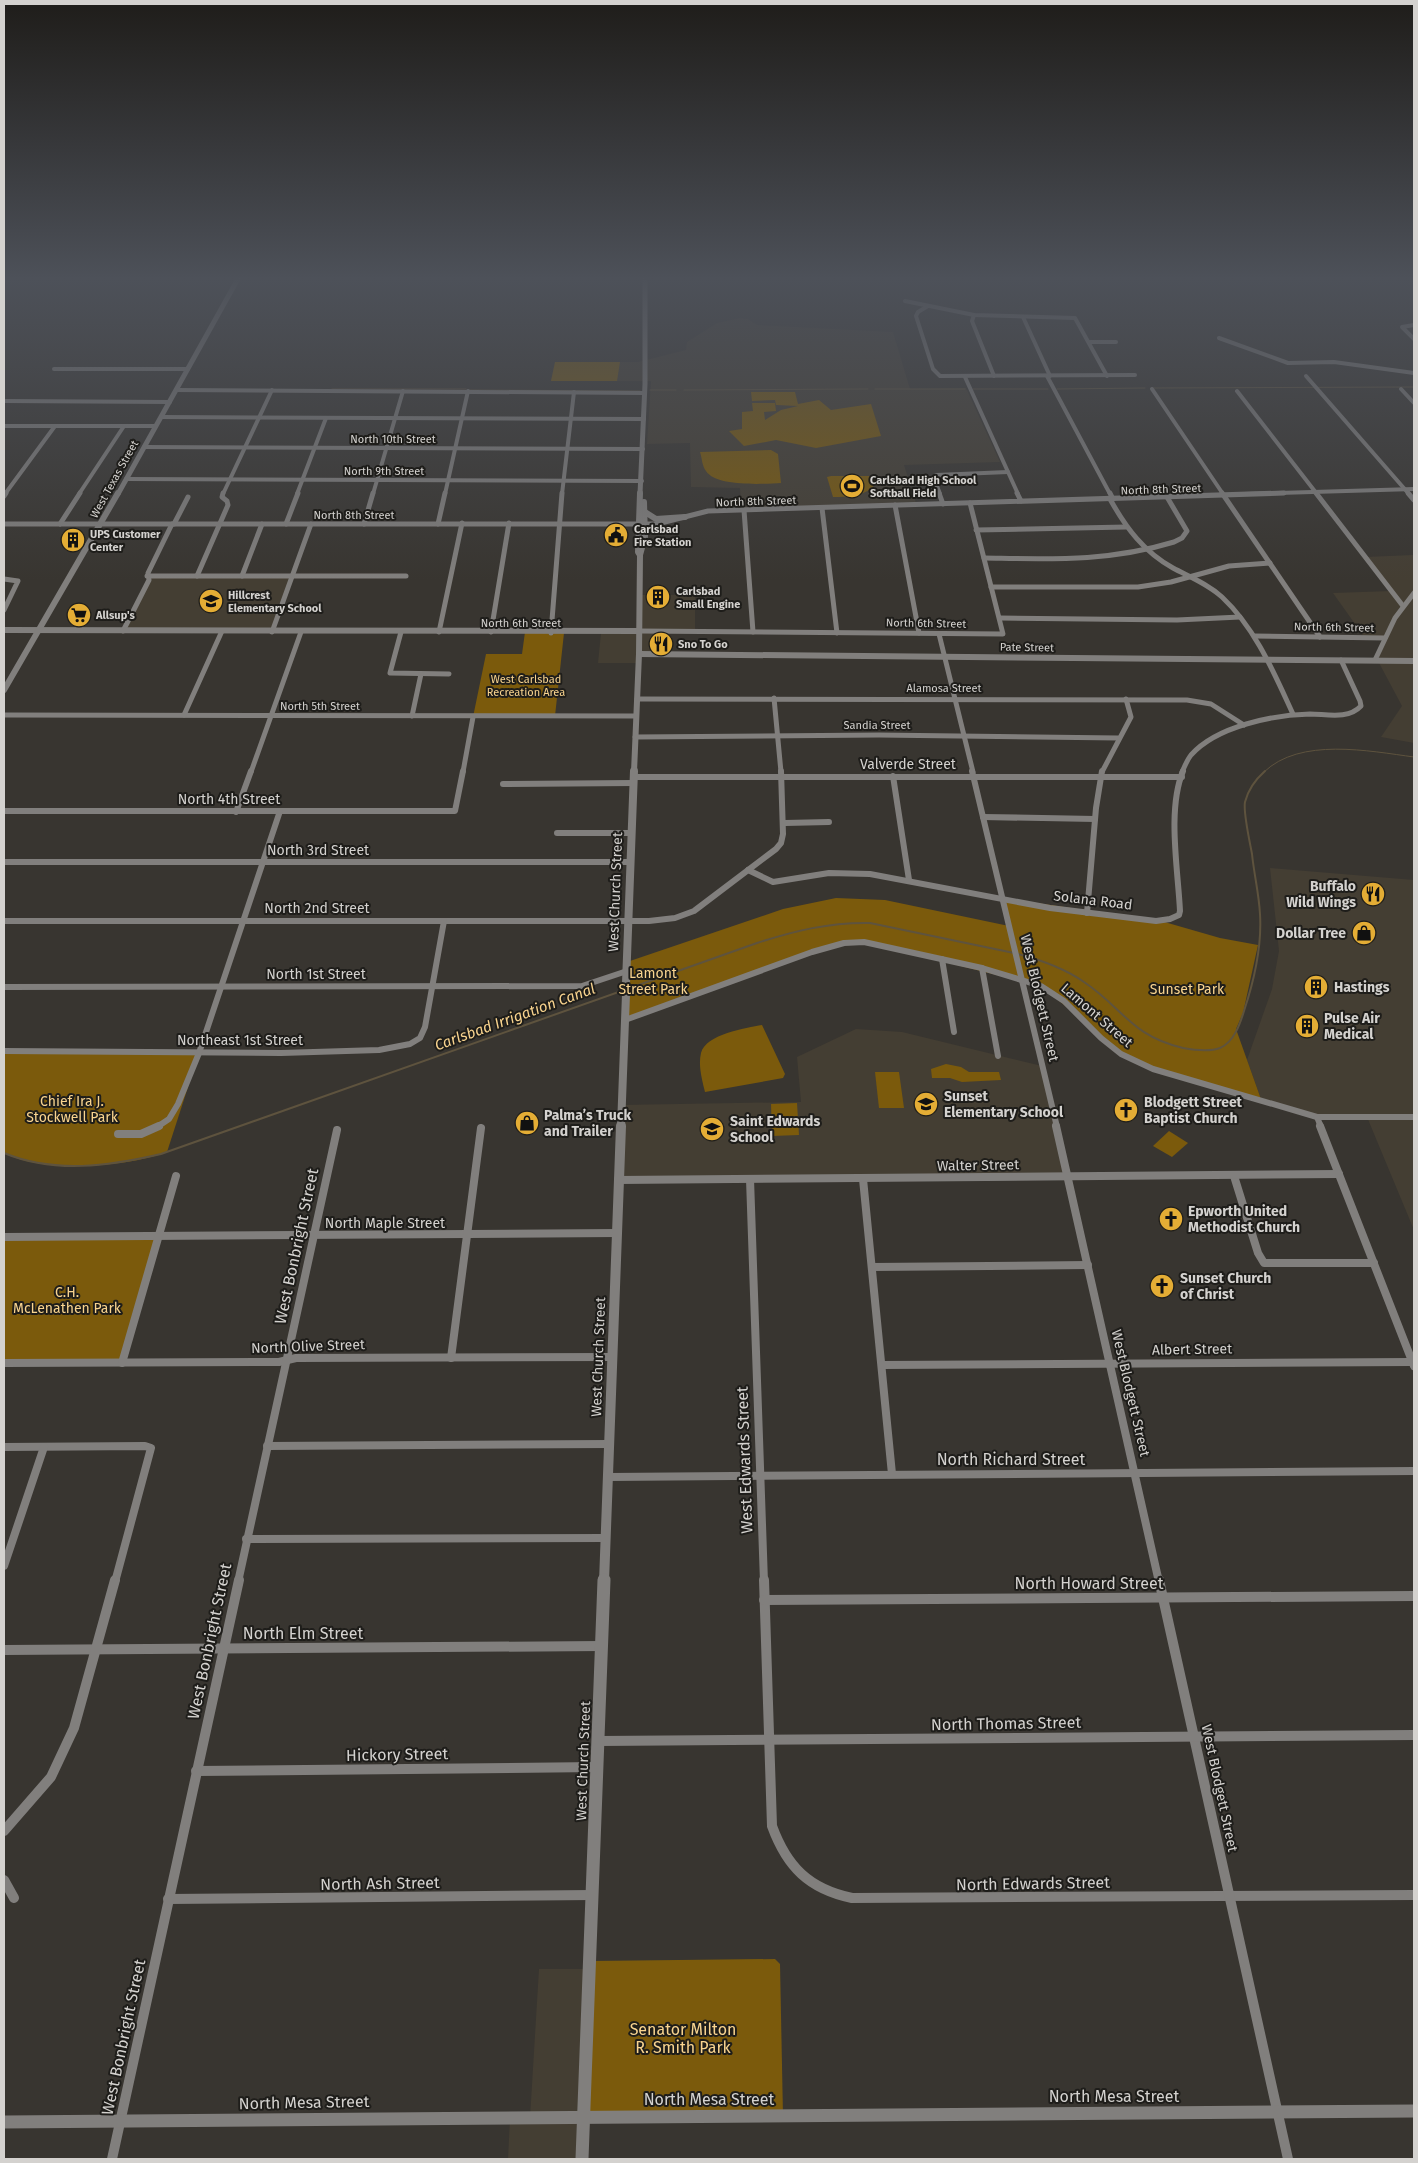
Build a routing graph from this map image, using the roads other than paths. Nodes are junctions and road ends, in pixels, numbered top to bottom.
1 (183, 378) edge
2 (645, 378) edge
3 (966, 378) edge
4 (1049, 378) edge
5 (1308, 378) edge
6 (1401, 389) dead end
7 (176, 390) junction
8 (272, 390) junction
9 (1152, 390) dead end
10 (403, 391) junction
11 (1237, 391) dead end
12 (468, 392) junction
13 (574, 392) junction
14 (645, 393) junction
15 (4, 401) edge
16 (170, 402) junction
17 (1414, 403) edge
18 (161, 417) junction
19 (258, 418) junction
20 (326, 418) junction
21 (395, 418) junction
22 (462, 418) junction
23 (570, 419) junction
24 (644, 419) junction
25 (4, 426) edge
26 (54, 426) junction
27 (124, 426) junction
28 (156, 426) junction
29 (144, 447) junction
30 (244, 447) junction
31 (314, 448) junction
32 (386, 448) junction
33 (456, 448) junction
34 (567, 448) junction
35 (643, 449) junction
36 (1008, 472) junction
37 (126, 479) junction
38 (229, 480) junction
39 (302, 480) junction
40 (378, 480) junction
41 (448, 480) junction
42 (564, 480) junction
43 (642, 481) junction
44 (1414, 489) edge
45 (1405, 490) junction
46 (1315, 492) junction
47 (1224, 495) junction
48 (4, 496) edge
49 (188, 497) dead end
50 (1167, 497) junction
51 (1112, 499) junction
52 (1414, 500) edge
53 (1021, 501) junction
54 (970, 503) junction
55 (943, 504) junction
56 (895, 505) junction
57 (822, 508) junction
58 (744, 510) junction
59 (645, 512) junction
60 (685, 517) junction
61 (4, 524) edge
62 (60, 524) junction
63 (101, 524) junction
64 (173, 524) junction
65 (220, 524) junction
66 (262, 524) junction
67 (286, 524) junction
68 (311, 524) junction
69 (364, 524) junction
70 (438, 524) junction
71 (462, 524) junction
72 (509, 524) junction
73 (560, 524) junction
74 (642, 524) junction
75 (1126, 528) junction
76 (976, 530) junction
77 (1145, 549) junction
78 (984, 558) junction
79 (1270, 563) junction
80 (147, 576) junction
81 (197, 576) junction
82 (242, 576) junction
83 (293, 576) junction
84 (406, 576) dead end
85 (1190, 576) junction
86 (4, 579) edge
87 (991, 587) junction
88 (1414, 593) edge
89 (1403, 606) junction
90 (4, 610) edge
91 (1240, 617) junction
92 (1000, 618) junction
93 (4, 630) edge
94 (40, 630) junction
95 (124, 631) junction
96 (222, 631) junction
97 (272, 632) junction
98 (301, 632) junction
99 (401, 632) junction
100 (439, 632) junction
101 (491, 632) junction
102 (639, 632) junction
103 (753, 632) junction
104 (551, 633) junction
105 (837, 633) junction
106 (919, 633) junction
107 (939, 634) junction
108 (1254, 636) junction
109 (1320, 638) junction
110 (1385, 638) junction
111 (639, 654) junction
112 (945, 656) junction
113 (1267, 660) junction
114 (1340, 660) junction
115 (1375, 660) junction
116 (1414, 661) edge
117 (422, 674) junction
118 (449, 674) dead end
119 (4, 690) edge
120 (774, 698) junction
121 (954, 698) junction
122 (637, 700) junction
123 (1126, 700) junction
124 (1293, 714) junction
125 (4, 715) edge
126 (184, 715) junction
127 (270, 716) junction
128 (412, 716) junction
129 (636, 716) junction
130 (473, 717) junction
131 (1244, 725) junction
132 (777, 735) junction
133 (963, 735) junction
134 (635, 737) junction
135 (1118, 738) junction
136 (780, 775) junction
137 (893, 776) junction
138 (973, 776) junction
139 (1100, 776) junction
140 (1182, 777) junction
141 (634, 780) junction
142 (503, 784) dead end
143 (4, 811) edge
144 (280, 811) junction
145 (236, 812) junction
146 (983, 817) junction
147 (1095, 819) junction
148 (829, 822) dead end
149 (785, 823) junction
150 (557, 833) dead end
151 (632, 833) junction
152 (4, 862) edge
153 (263, 862) junction
154 (631, 862) junction
155 (748, 870) junction
156 (909, 880) junction
157 (1003, 898) junction
158 (1087, 913) junction
159 (4, 921) edge
160 (242, 921) junction
161 (444, 921) junction
162 (630, 921) junction
163 (942, 959) junction
164 (982, 968) junction
165 (627, 971) junction
166 (1022, 979) junction
167 (220, 986) junction
168 (432, 986) junction
169 (4, 987) edge
170 (625, 1020) junction
171 (954, 1032) dead end
172 (4, 1051) edge
173 (199, 1053) junction
174 (998, 1056) dead end
175 (1317, 1117) junction
176 (1414, 1117) edge
177 (481, 1128) dead end
178 (337, 1130) dead end
179 (118, 1134) dead end
180 (1339, 1174) junction
181 (176, 1176) dead end
182 (1234, 1176) junction
183 (1068, 1177) junction
184 (863, 1178) junction
185 (750, 1179) junction
186 (618, 1180) junction
187 (616, 1234) junction
188 (158, 1236) junction
189 (314, 1236) junction
190 (466, 1236) junction
191 (4, 1238) edge
192 (1374, 1263) junction
193 (1088, 1265) junction
194 (872, 1267) junction
195 (451, 1358) junction
196 (613, 1358) junction
197 (286, 1360) junction
198 (122, 1363) junction
199 (4, 1364) edge
200 (1111, 1364) junction
201 (1413, 1364) edge
202 (882, 1365) junction
203 (610, 1444) junction
204 (267, 1446) junction
205 (4, 1447) edge
206 (44, 1447) junction
207 (1414, 1471) edge
208 (1135, 1473) junction
209 (892, 1474) junction
210 (760, 1476) junction
211 (609, 1477) junction
212 (606, 1538) junction
213 (246, 1540) junction
214 (4, 1566) edge
215 (1414, 1596) edge
216 (1163, 1597) junction
217 (764, 1600) junction
218 (602, 1646) junction
219 (223, 1648) junction
220 (96, 1649) junction
221 (4, 1650) edge
222 (1414, 1735) edge
223 (1194, 1736) junction
224 (768, 1740) junction
225 (598, 1741) junction
226 (598, 1767) junction
227 (196, 1770) junction
228 (4, 1831) edge
229 (4, 1880) edge
230 (593, 1895) junction
231 (1414, 1896) edge
232 (1230, 1897) junction
233 (14, 1898) dead end
234 (168, 1899) junction
235 (1414, 2111) edge
236 (1278, 2112) junction
237 (584, 2118) junction
238 (4, 2122) edge
239 (120, 2122) junction
240 (112, 2159) edge
241 (582, 2159) edge
242 (1288, 2159) edge

1 - 7 street, West Texas Street
2 - 14 street, West Church Street
3 - 36 street
4 - 51 street
5 - 45 street
6 - 17 street
7 - 8 street
7 - 16 street, West Texas Street
8 - 10 street
8 - 19 street
9 - 47 street
10 - 12 street
10 - 21 street
11 - 46 street
12 - 13 street
12 - 22 street
13 - 14 street
13 - 23 street
14 - 24 street, West Church Street
15 - 16 street
16 - 18 street, West Texas Street
18 - 19 street
18 - 28 street, West Texas Street
19 - 20 street
19 - 30 street
20 - 21 street
20 - 31 street
21 - 22 street
21 - 32 street
22 - 23 street
22 - 33 street
23 - 24 street
23 - 34 street
24 - 35 street, West Church Street
25 - 26 street
26 - 27 street
26 - 48 street
27 - 28 street
27 - 62 street
28 - 29 street, West Texas Street
29 - 30 street, North 10th Street
29 - 37 street, West Texas Street
30 - 31 street, North 10th Street
30 - 38 street
31 - 32 street, North 10th Street
31 - 39 street
32 - 33 street, North 10th Street
32 - 40 street
33 - 34 street, North 10th Street
33 - 41 street
34 - 35 street, North 10th Street
34 - 42 street
35 - 43 street, West Church Street
36 - 53 street
36 - 55 street
37 - 38 street, North 9th Street
37 - 63 street, West Texas Street
38 - 39 street, North 9th Street
38 - 65 street
39 - 40 street, North 9th Street
39 - 67 street
40 - 41 street, North 9th Street
40 - 69 street
41 - 42 street, North 9th Street
41 - 70 street
42 - 43 street, North 9th Street
42 - 73 street
43 - 59 street, West Church Street
43 - 74 street, West Church Street
44 - 45 street, North 8th Street
45 - 46 street, North 8th Street
45 - 52 street
46 - 47 street, North 8th Street
46 - 89 street
47 - 50 street, North 8th Street
47 - 79 street
49 - 64 street
50 - 51 street, North 8th Street
50 - 77 street
51 - 53 street, North 8th Street
51 - 75 street
53 - 54 street, North 8th Street
54 - 55 street, North 8th Street
54 - 76 street
55 - 56 street, North 8th Street
56 - 57 street, North 8th Street
56 - 106 street
57 - 58 street, North 8th Street
57 - 105 street
58 - 60 street, North 8th Street
58 - 103 street
59 - 60 street
59 - 74 street, West Church Street
60 - 74 street, North 8th Street
61 - 62 street, North 8th Street
62 - 63 street, North 8th Street
63 - 64 street, North 8th Street
63 - 94 street, West Texas Street
64 - 65 street, North 8th Street
64 - 80 street
65 - 66 street, North 8th Street
65 - 81 street
66 - 67 street, North 8th Street
66 - 82 street
67 - 68 street, North 8th Street
68 - 69 street, North 8th Street
68 - 83 street
69 - 70 street, North 8th Street
70 - 71 street, North 8th Street
71 - 72 street, North 8th Street
71 - 100 street
72 - 73 street, North 8th Street
72 - 101 street
73 - 74 street, North 8th Street
73 - 104 street
74 - 102 street, West Church Street
75 - 76 street
75 - 77 street
76 - 78 street
77 - 78 street
77 - 85 street
78 - 87 street
79 - 85 street
79 - 109 street
80 - 81 street
80 - 95 street
81 - 82 street
82 - 83 street
83 - 84 street
83 - 97 street
85 - 87 street
85 - 91 street
86 - 90 street
87 - 92 street
88 - 89 street
89 - 110 street
91 - 92 street
91 - 108 street
92 - 107 street, North 6th Street
93 - 94 street
94 - 95 street, North 6th Street
94 - 119 street, West Texas Street
95 - 96 street, North 6th Street
96 - 97 street, North 6th Street
96 - 126 street
97 - 98 street, North 6th Street
98 - 99 street, North 6th Street
98 - 127 street
99 - 100 street, North 6th Street
99 - 117 street
100 - 101 street, North 6th Street
101 - 104 street, North 6th Street
102 - 103 street, North 6th Street
102 - 104 street, North 6th Street
102 - 111 street, West Church Street
103 - 105 street, North 6th Street
105 - 106 street, North 6th Street
106 - 107 street, North 6th Street
107 - 112 street, West Blodgett Street
108 - 109 street, North 6th Street
108 - 113 street
109 - 110 street, North 6th Street
110 - 115 street
111 - 112 street, Pate Street
111 - 122 street, West Church Street
112 - 113 street, Pate Street
112 - 121 street, West Blodgett Street
113 - 114 street, Pate Street
113 - 124 street
114 - 115 street, Pate Street
114 - 124 street, Solana Road
115 - 116 street, Pate Street
117 - 118 street
117 - 128 street
120 - 121 street, Alamosa Street
120 - 122 street, Alamosa Street
120 - 132 street
121 - 123 street, Alamosa Street
121 - 133 street, West Blodgett Street
122 - 129 street, West Church Street
123 - 131 street, Alamosa Street
123 - 135 street
124 - 131 street, Solana Road
125 - 126 street, North 5th Street
126 - 127 street, North 5th Street
127 - 128 street, North 5th Street
127 - 145 street
128 - 130 street, North 5th Street
129 - 130 street, North 5th Street
129 - 134 street, West Church Street
130 - 144 street, North 4th Street
131 - 140 street, Solana Road
132 - 133 street, Sandia Street
132 - 134 street, Sandia Street
132 - 136 street
133 - 135 street, Sandia Street
133 - 138 street, West Blodgett Street
134 - 141 street, West Church Street
135 - 139 street
136 - 137 street, Valverde Street
136 - 141 street, Valverde Street
136 - 149 street
137 - 138 street, Valverde Street
137 - 156 street
138 - 139 street, Valverde Street
138 - 146 street, West Blodgett Street
139 - 140 street, Valverde Street
139 - 147 street
140 - 158 street, Solana Road
141 - 142 street, Valverde Street
141 - 151 street, West Church Street
143 - 145 street, North 4th Street
144 - 145 street, North 4th Street
144 - 153 street
146 - 147 street
146 - 157 street, West Blodgett Street
147 - 158 street
148 - 149 street
149 - 155 street
150 - 151 street
151 - 154 street, West Church Street
152 - 153 street, North 3rd Street
153 - 154 street, North 3rd Street
153 - 160 street
154 - 162 street, West Church Street
155 - 156 street, Solana Road
155 - 162 street
156 - 157 street, Solana Road
157 - 158 street, Solana Road
157 - 166 street, West Blodgett Street
159 - 160 street, North 2nd Street
160 - 161 street, North 2nd Street
160 - 167 street
161 - 162 street, North 2nd Street
161 - 168 street, Northeast 1st Street
162 - 165 street, West Church Street
163 - 164 street, Lamont Street
163 - 170 street, Lamont Street
163 - 171 street
164 - 166 street, Lamont Street
164 - 174 street
165 - 168 street, North 1st Street
165 - 170 street, West Church Street
166 - 175 street, Lamont Street
166 - 183 street, West Blodgett Street
167 - 168 street, North 1st Street
167 - 169 street, North 1st Street
167 - 173 street
168 - 173 street, Northeast 1st Street
170 - 186 street, West Church Street
172 - 173 street, Northeast 1st Street
173 - 179 street
175 - 176 street, Lamont Street
175 - 180 street
177 - 190 street
178 - 189 street, West Bonbright Street
180 - 182 street, Walter Street
180 - 192 street
181 - 188 street
182 - 183 street, Walter Street
182 - 192 street
183 - 184 street, Walter Street
183 - 193 street, West Blodgett Street
184 - 185 street, Walter Street
184 - 194 street
185 - 186 street, Walter Street
185 - 210 street, West Edwards Street
186 - 187 street, West Church Street
187 - 190 street, North Maple Street
187 - 196 street, West Church Street
188 - 189 street, North Maple Street
188 - 191 street, North Maple Street
188 - 198 street
189 - 190 street, North Maple Street
189 - 197 street, West Bonbright Street
190 - 195 street
192 - 201 street
193 - 194 street
193 - 200 street, West Blodgett Street
194 - 202 street
195 - 196 street, North Olive Street
195 - 197 street, North Olive Street
196 - 203 street, West Church Street
197 - 198 street, North Olive Street
197 - 204 street, West Bonbright Street
198 - 199 street, North Olive Street
200 - 201 street, Albert Street
200 - 202 street, Albert Street
200 - 208 street, West Blodgett Street
202 - 209 street
203 - 204 street
203 - 211 street, West Church Street
204 - 213 street, West Bonbright Street
205 - 206 street
206 - 214 street
206 - 220 street
207 - 208 street, North Richard Street
208 - 209 street, North Richard Street
208 - 216 street, West Blodgett Street
209 - 210 street, North Richard Street
210 - 211 street, North Richard Street
210 - 217 street, West Edwards Street
211 - 212 street, West Church Street
212 - 213 street
212 - 218 street, West Church Street
213 - 219 street, West Bonbright Street
215 - 216 street, North Howard Street
216 - 217 street, North Howard Street
216 - 223 street, West Blodgett Street
217 - 224 street, West Edwards Street
218 - 219 street, North Elm Street
218 - 225 street, West Church Street
219 - 220 street, North Elm Street
219 - 227 street, West Bonbright Street
220 - 221 street, North Elm Street
220 - 228 street
222 - 223 street, North Thomas Street
223 - 224 street, North Thomas Street
223 - 232 street, West Blodgett Street
224 - 225 street, North Thomas Street
224 - 232 street, North Edwards Street
225 - 226 street, West Church Street
226 - 227 street, Hickory Street
226 - 230 street, West Church Street
227 - 234 street, West Bonbright Street
229 - 233 street
230 - 234 street, North Ash Street
230 - 237 street, West Church Street
231 - 232 street, North Edwards Street
232 - 236 street, West Blodgett Street
234 - 239 street, West Bonbright Street
235 - 236 street, North Mesa Street
236 - 237 street, North Mesa Street
236 - 242 street, West Blodgett Street
237 - 239 street, North Mesa Street
237 - 241 street, West Church Street
238 - 239 street, North Mesa Street
239 - 240 street, West Bonbright Street

